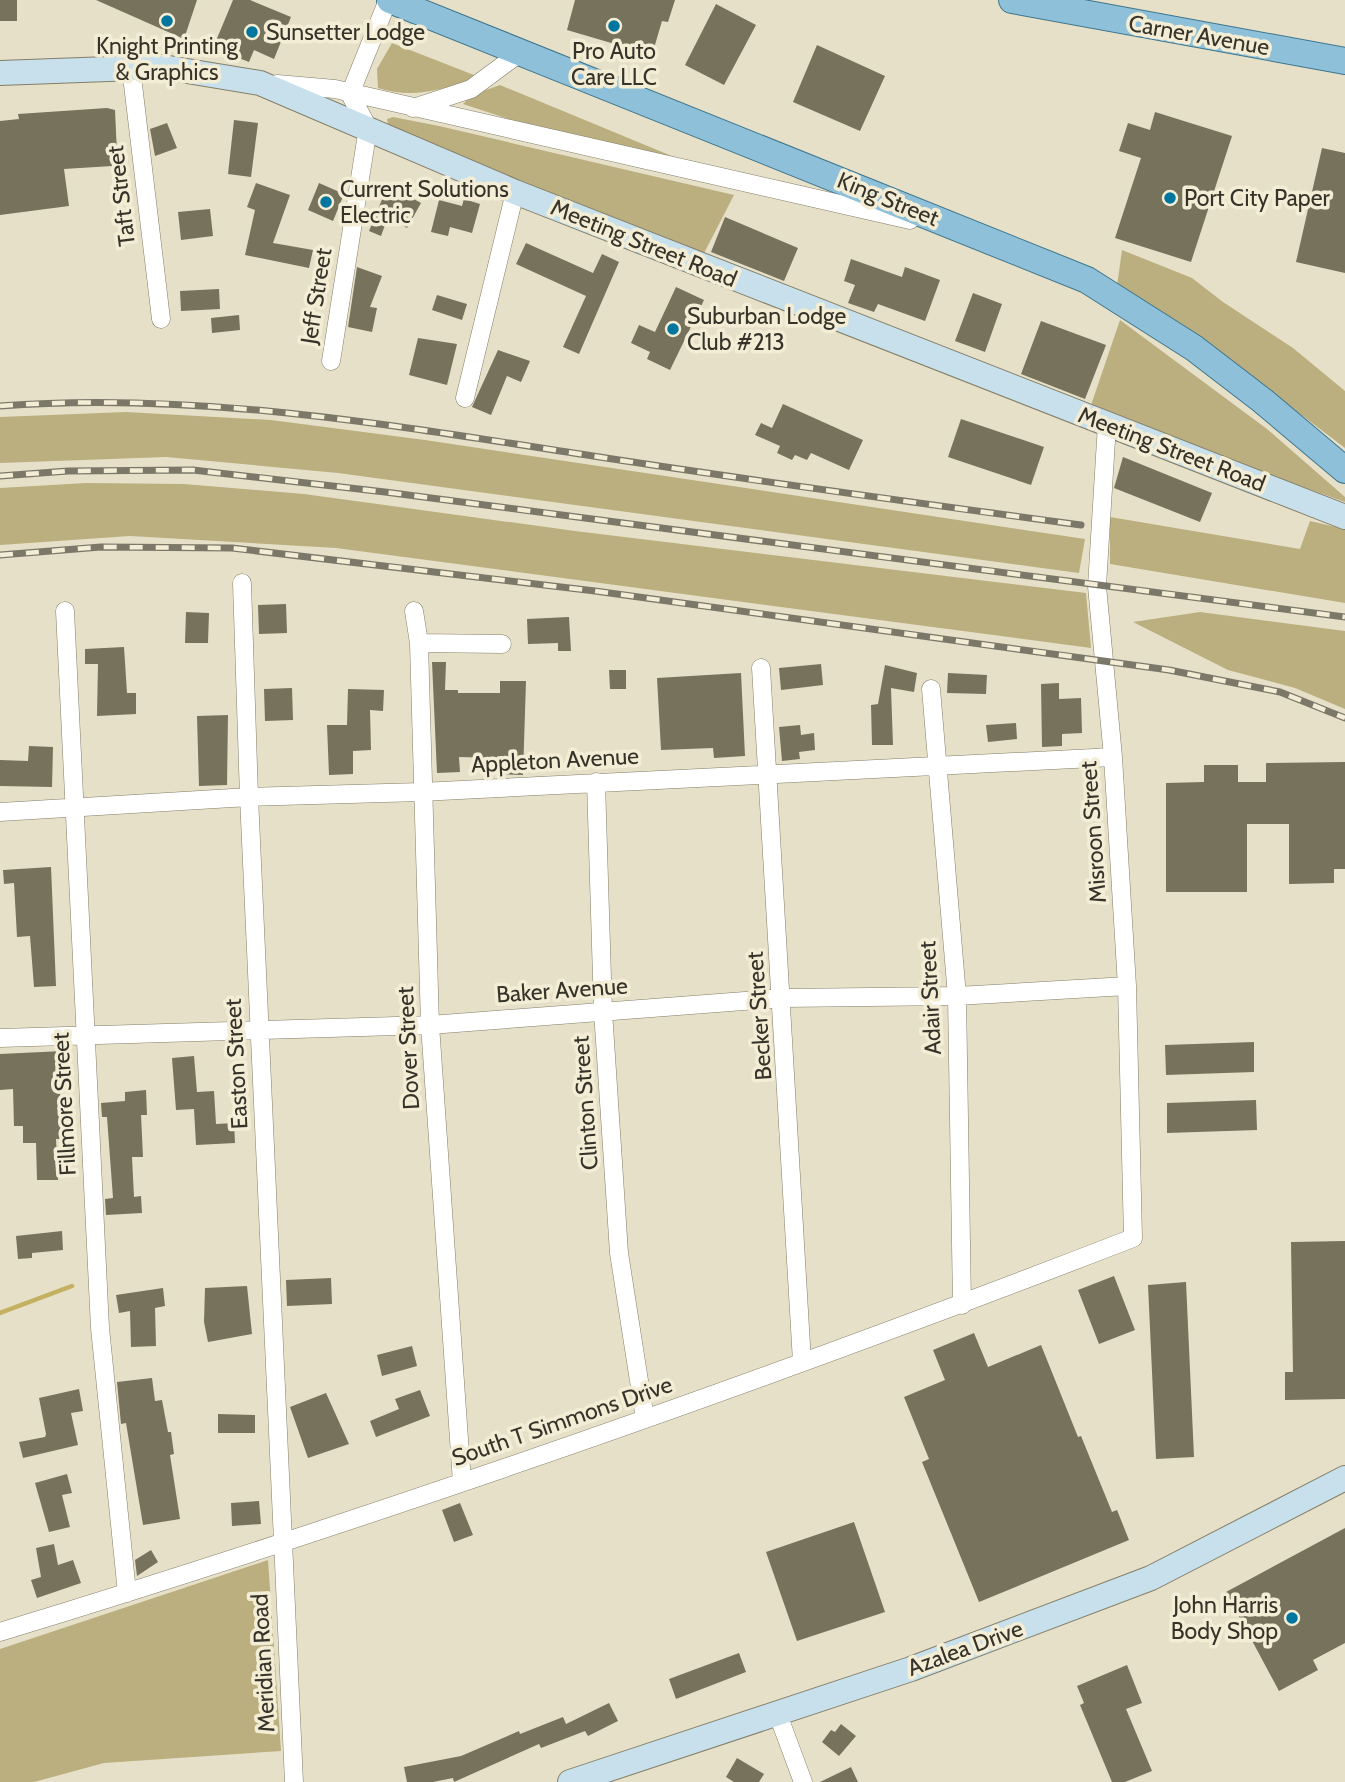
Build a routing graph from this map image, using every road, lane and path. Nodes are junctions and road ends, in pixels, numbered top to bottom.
1 (389, 0) edge
2 (1012, 0) edge
3 (522, 52) junction
4 (1345, 61) edge
5 (131, 68) junction
6 (0, 73) edge
7 (260, 83) junction
8 (350, 94) junction
9 (413, 108) junction
10 (368, 128) junction
11 (515, 192) junction
12 (1053, 265) junction
13 (161, 319) dead end
14 (331, 361) dead end
15 (465, 398) dead end
16 (1107, 424) junction
17 (1345, 470) edge
18 (1345, 517) edge
19 (242, 583) dead end
20 (65, 611) dead end
21 (414, 611) dead end
22 (419, 643) junction
23 (502, 644) dead end
24 (761, 668) dead end
25 (931, 689) dead end
26 (1113, 757) junction
27 (939, 766) junction
28 (766, 773) junction
29 (596, 782) junction
30 (421, 792) junction
31 (248, 797) junction
32 (74, 807) junction
33 (0, 812) edge
34 (1127, 985) junction
35 (957, 996) junction
36 (783, 999) junction
37 (603, 1011) junction
38 (430, 1025) junction
39 (259, 1030) junction
40 (85, 1034) junction
41 (0, 1038) edge
42 (1133, 1238) joint
43 (962, 1305) junction
44 (802, 1362) junction
45 (645, 1419) junction
46 (1345, 1478) edge
47 (461, 1482) junction
48 (282, 1543) junction
49 (127, 1593) junction
50 (0, 1632) edge
51 (777, 1712) junction
52 (294, 1782) edge
53 (570, 1782) edge
54 (803, 1782) edge

1 - 3 main road, King Street
1 - 8 street
2 - 4 main road, Carner Avenue
3 - 9 street
3 - 12 main road, King Street
5 - 6 street, Meeting Street Road
5 - 7 street, Meeting Street Road
5 - 13 street, Taft Street
7 - 8 street, Meeting Street Road
7 - 10 street, Meeting Street Road
8 - 9 street, Meeting Street Road
8 - 10 street
9 - 12 street, Meeting Street Road
10 - 11 street, Meeting Street Road
10 - 14 street, Jeff Street
11 - 15 street
11 - 16 street, Meeting Street Road
12 - 17 main road, King Street
16 - 18 street, Meeting Street Road
16 - 26 street, Misroon Street
19 - 31 street, Easton Street
20 - 32 street, Fillmore Street
21 - 22 street, Dover Street
22 - 23 street
22 - 30 street, Dover Street
24 - 28 street, Becker Street
25 - 27 street, Adair Street
26 - 27 street, Appleton Avenue
26 - 34 street, Misroon Street
27 - 28 street, Appleton Avenue
27 - 35 street, Adair Street
28 - 29 street, Appleton Avenue
28 - 36 street, Becker Street
29 - 30 street, Appleton Avenue
29 - 37 street, Clinton Street
30 - 31 street, Appleton Avenue
30 - 38 street, Dover Street
31 - 32 street, Appleton Avenue
31 - 39 street, Easton Street
32 - 33 street, Appleton Avenue
32 - 40 street, Fillmore Street
34 - 35 street, Baker Avenue
34 - 42 street, Misroon Street
35 - 36 street, Baker Avenue
35 - 43 street, Adair Street
36 - 37 street, Baker Avenue
36 - 44 street, Becker Street
37 - 38 street, Baker Avenue
37 - 45 street, Clinton Street
38 - 39 street, Baker Avenue
38 - 47 street, Dover Street
39 - 40 street, Baker Avenue
39 - 48 street, Easton Street
40 - 41 street, Baker Avenue
40 - 49 street, Fillmore Street
42 - 43 street, South T Simmons Drive
43 - 44 street, South T Simmons Drive
44 - 45 street, South T Simmons Drive
45 - 47 street, South T Simmons Drive
46 - 51 street, Azalea Drive
47 - 48 street, South T Simmons Drive
48 - 49 street, South T Simmons Drive
48 - 52 street, Meridian Road
49 - 50 street, South T Simmons Drive
51 - 53 street, Azalea Drive
51 - 54 street

